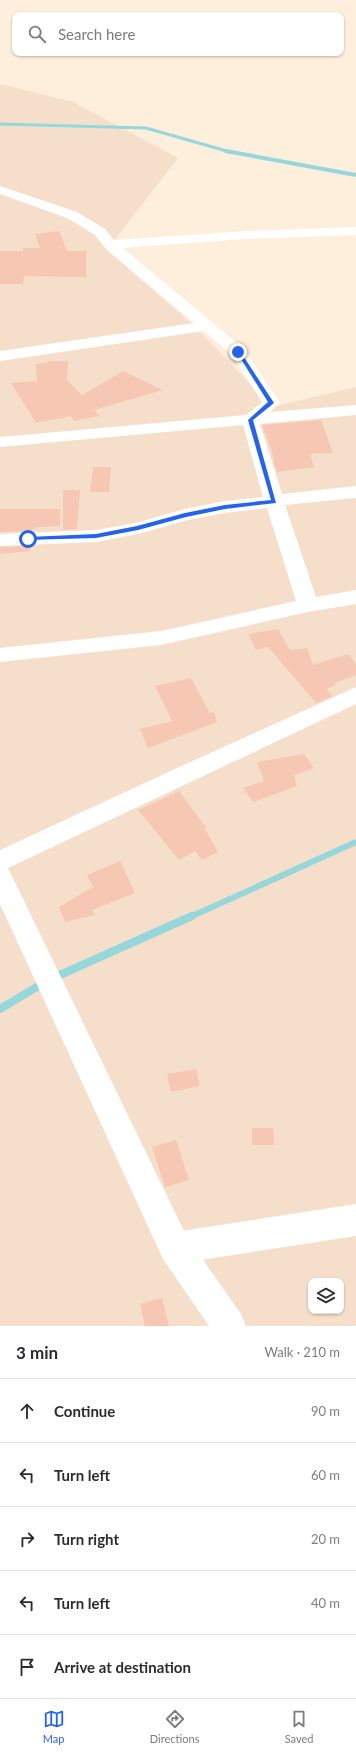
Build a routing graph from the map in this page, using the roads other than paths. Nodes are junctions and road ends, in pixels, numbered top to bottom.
1 (0, 190) edge
2 (356, 231) edge
3 (110, 245) junction
4 (207, 326) junction
5 (0, 356) edge
6 (356, 410) edge
7 (250, 420) junction
8 (0, 442) edge
9 (356, 492) edge
10 (274, 501) junction
11 (0, 540) edge
12 (356, 597) edge
13 (308, 605) junction
14 (0, 654) edge
15 (356, 695) edge
16 (0, 861) edge
17 (0, 876) edge
18 (356, 1220) edge
19 (175, 1248) junction
20 (229, 1326) edge

1 - 3 street
2 - 3 street
3 - 4 street
4 - 5 street
4 - 7 street
6 - 7 street
7 - 8 street
7 - 10 street
9 - 10 street
10 - 11 street
10 - 13 street
12 - 13 street
13 - 14 street
15 - 16 street
17 - 19 street
18 - 19 street
19 - 20 street

